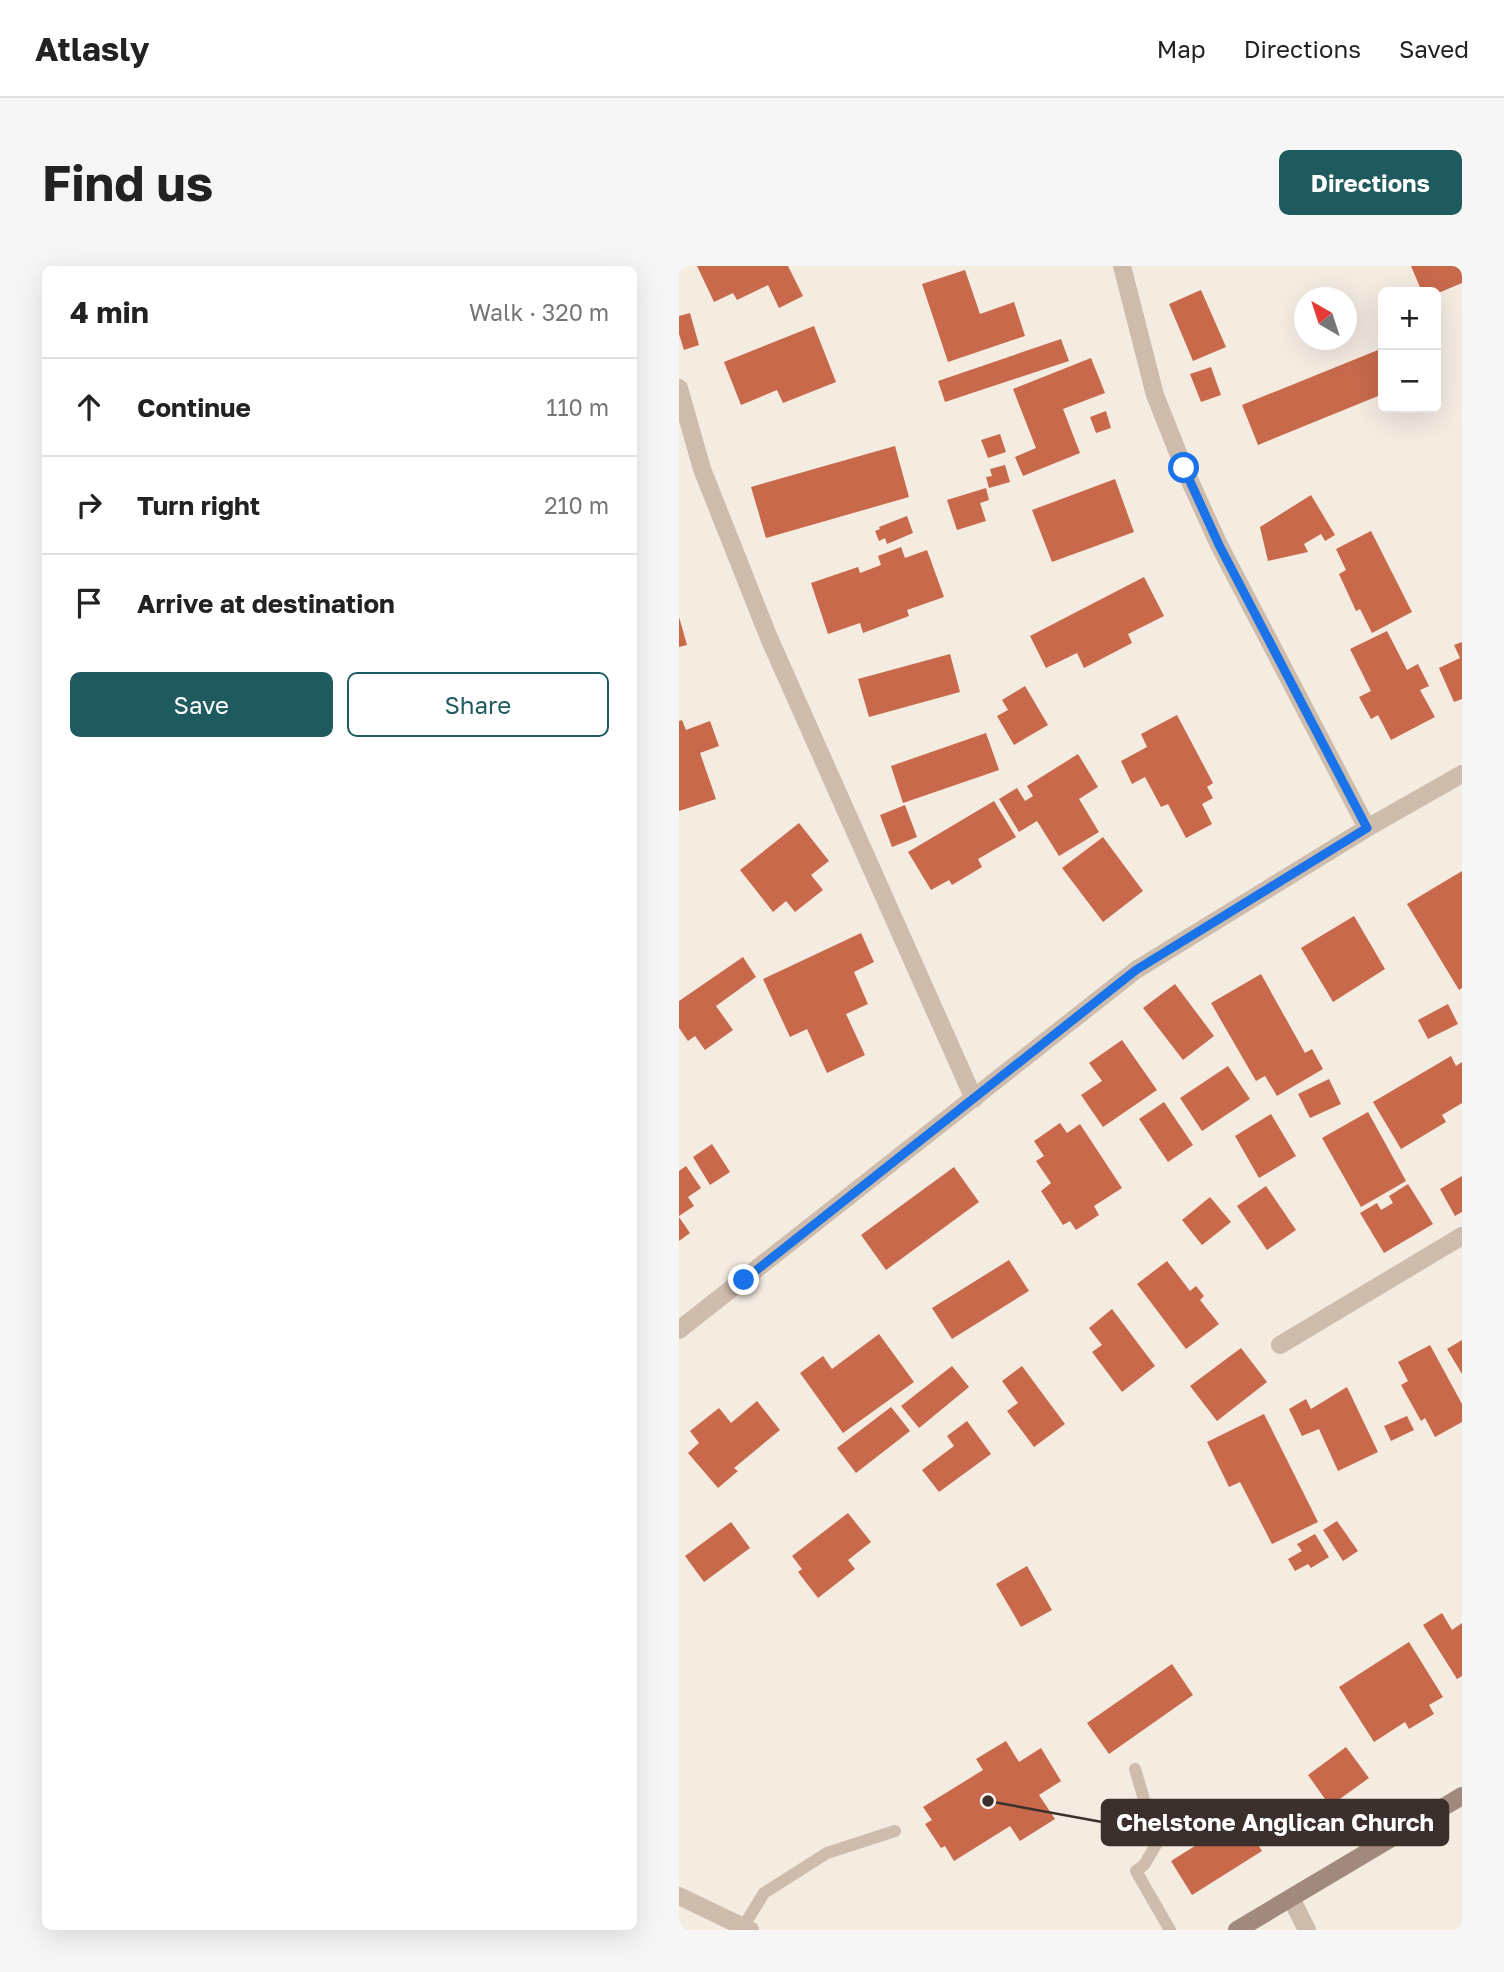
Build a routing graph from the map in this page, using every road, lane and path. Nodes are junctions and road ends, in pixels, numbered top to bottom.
1 (1122, 266) edge
2 (679, 388) edge
3 (1462, 774) edge
4 (1367, 828) junction
5 (974, 1099) junction
6 (1462, 1236) edge
7 (679, 1330) edge
8 (1280, 1345) dead end
9 (1135, 1769) dead end
10 (1462, 1796) edge
11 (895, 1830) dead end
12 (679, 1896) edge
13 (1291, 1898) junction
14 (746, 1928) edge
15 (1170, 1930) edge
16 (1237, 1930) edge
17 (1307, 1930) edge

1 - 4 street
2 - 5 street
3 - 4 street
4 - 5 street
5 - 7 street
6 - 8 street
9 - 15 lane
10 - 13 street
11 - 14 lane
12 - 14 street
13 - 16 street
13 - 17 street

